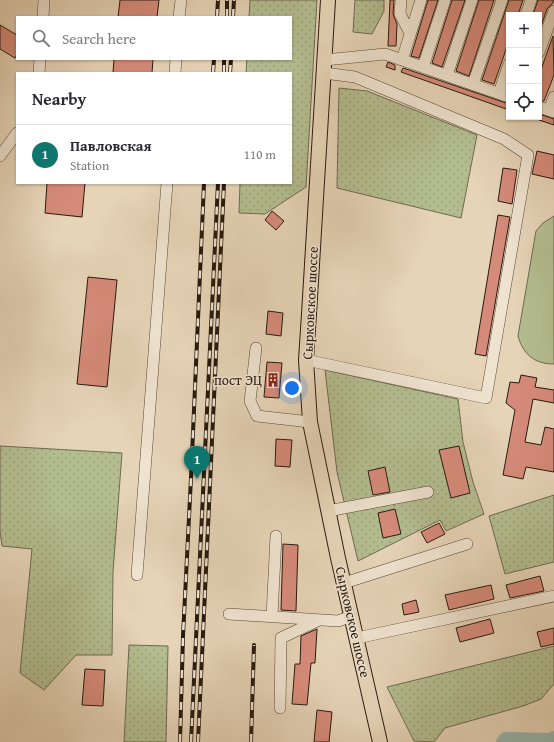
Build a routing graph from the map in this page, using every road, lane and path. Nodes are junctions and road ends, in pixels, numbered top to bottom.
1 (44, 0) edge
2 (181, 0) edge
3 (328, 0) edge
4 (401, 0) edge
5 (421, 0) edge
6 (445, 0) edge
7 (472, 0) edge
8 (502, 0) edge
9 (531, 0) edge
10 (554, 11) edge
11 (527, 12) edge
12 (43, 16) edge
13 (179, 16) edge
14 (410, 34) junction
15 (540, 48) edge
16 (40, 60) edge
17 (176, 60) edge
18 (402, 60) junction
19 (324, 66) junction
20 (423, 67) junction
21 (39, 72) edge
22 (175, 72) edge
23 (447, 75) junction
24 (506, 83) edge
25 (473, 84) junction
26 (504, 95) edge
27 (554, 97) edge
28 (547, 110) edge
29 (16, 134) edge
30 (0, 156) edge
31 (167, 184) edge
32 (256, 348) dead end
33 (306, 360) junction
34 (310, 422) junction
35 (428, 492) dead end
36 (328, 511) junction
37 (276, 536) dead end
38 (467, 544) dead end
39 (137, 575) dead end
40 (344, 583) junction
41 (554, 596) edge
42 (229, 614) dead end
43 (272, 616) junction
44 (352, 616) junction
45 (320, 620) junction
46 (356, 638) junction
47 (280, 708) dead end
48 (380, 742) edge

1 - 12 lane
2 - 13 lane
3 - 19 main road, Сырковское шоссе
4 - 14 lane
5 - 14 lane
6 - 20 lane
7 - 23 lane
8 - 25 lane
9 - 11 lane
10 - 15 lane
14 - 18 lane
16 - 21 lane
17 - 22 lane
18 - 19 lane
18 - 20 lane
19 - 33 main road, Сырковское шоссе
19 - 33 lane
20 - 23 lane
23 - 25 lane
24 - 26 lane
25 - 26 lane
27 - 28 lane
29 - 30 lane
31 - 39 lane
32 - 34 lane
33 - 34 main road, Сырковское шоссе
34 - 36 main road, Сырковское шоссе
35 - 36 lane
36 - 40 main road, Сырковское шоссе
37 - 43 lane
38 - 40 lane
40 - 44 main road, Сырковское шоссе
41 - 46 lane
42 - 43 lane
43 - 45 lane
44 - 45 lane
44 - 46 main road, Сырковское шоссе
45 - 47 lane
46 - 48 main road, Сырковское шоссе

